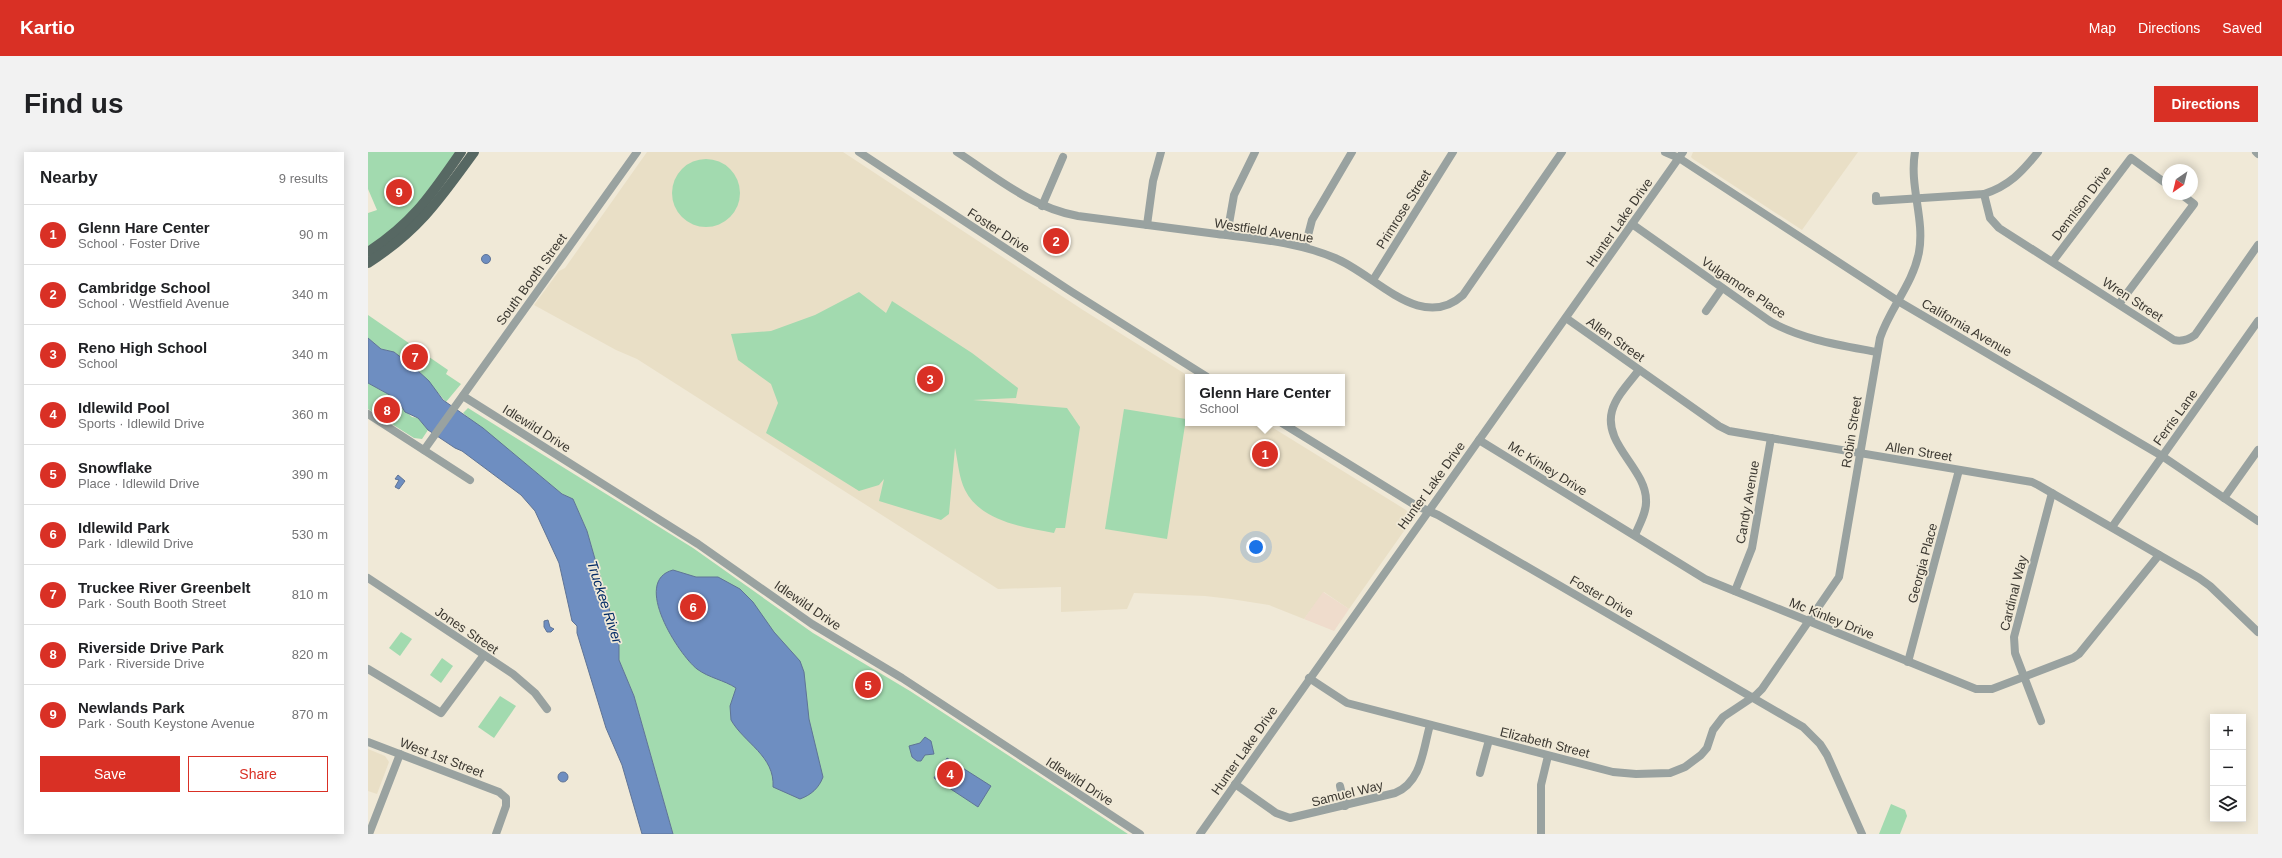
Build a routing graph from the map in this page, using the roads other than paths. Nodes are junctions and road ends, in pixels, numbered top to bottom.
1 (461, 152) edge
2 (474, 152) edge
3 (637, 152) edge
4 (860, 152) edge
5 (957, 152) edge
6 (1161, 152) edge
7 (1255, 152) edge
8 (1352, 152) edge
9 (1453, 152) edge
10 (1562, 152) edge
11 (1664, 152) edge
12 (1914, 152) edge
13 (2038, 152) edge
14 (2256, 152) edge
15 (2258, 154) edge
16 (1681, 155) edge
17 (1063, 157) dead end
18 (2162, 181) edge
19 (1984, 194) junction
20 (1876, 196) dead end
21 (1916, 199) junction
22 (2189, 200) edge
23 (1042, 206) junction
24 (1632, 224) junction
25 (1147, 225) junction
26 (1227, 235) junction
27 (2258, 245) edge
28 (1305, 247) junction
29 (368, 252) edge
30 (2053, 262) junction
31 (368, 263) edge
32 (1374, 280) junction
33 (1722, 288) junction
34 (1898, 301) junction
35 (2119, 304) junction
36 (1706, 311) dead end
37 (1566, 318) junction
38 (2258, 321) edge
39 (1877, 352) junction
40 (1639, 370) junction
41 (1202, 374) edge
42 (461, 398) junction
43 (368, 414) edge
44 (1287, 426) edge
45 (1770, 438) junction
46 (1479, 440) junction
47 (427, 447) junction
48 (2258, 450) edge
49 (1860, 453) junction
50 (2162, 456) junction
51 (1959, 470) junction
52 (470, 480) dead end
53 (2052, 492) junction
54 (2224, 498) junction
55 (1427, 511) junction
56 (2258, 521) edge
57 (2112, 527) junction
58 (1635, 535) junction
59 (2159, 555) junction
60 (368, 578) edge
61 (1735, 591) junction
62 (1810, 622) junction
63 (2258, 632) edge
64 (484, 656) junction
65 (1908, 662) junction
66 (368, 669) edge
67 (2024, 677) junction
68 (1309, 678) junction
69 (1753, 698) junction
70 (547, 709) dead end
71 (2041, 721) dead end
72 (1430, 725) junction
73 (1489, 740) junction
74 (368, 742) edge
75 (400, 754) junction
76 (1548, 756) junction
77 (1480, 773) dead end
78 (1235, 784) junction
79 (1340, 786) dead end
80 (1345, 806) junction
81 (369, 834) edge
82 (496, 834) edge
83 (1140, 834) edge
84 (1200, 834) edge
85 (1541, 834) edge
86 (1862, 834) edge

1 - 29 main road
2 - 31 main road
3 - 42 street, South Booth Street
4 - 41 street, Foster Drive
5 - 23 street, Westfield Avenue
6 - 25 street
7 - 26 street
8 - 28 street
9 - 32 street, Primrose Street
10 - 32 street, Westfield Avenue
11 - 16 street, California Avenue
12 - 21 street, Robin Street
13 - 19 street
14 - 15 street
16 - 24 street, Hunter Lake Drive
16 - 34 street, California Avenue
17 - 23 street
18 - 30 street, Dennison Drive
19 - 21 street
19 - 30 street, Wren Street
20 - 21 street
21 - 34 street, Robin Street
22 - 35 street
23 - 25 street, Westfield Avenue
24 - 33 street, Vulgamore Place
24 - 37 street, Hunter Lake Drive
25 - 26 street, Westfield Avenue
26 - 28 street, Westfield Avenue
27 - 35 street, Wren Street
28 - 32 street, Westfield Avenue
30 - 35 street, Wren Street
33 - 36 street
33 - 39 street, Vulgamore Place
34 - 39 street, Robin Street
34 - 50 street, California Avenue
37 - 40 street, Allen Street
37 - 46 street, Hunter Lake Drive
38 - 50 street, Ferris Lane
39 - 49 street, Robin Street
40 - 45 street, Allen Street
40 - 58 street
42 - 47 street, South Booth Street
42 - 83 street, Idlewild Drive
43 - 47 street
44 - 55 street, Foster Drive
45 - 49 street, Allen Street
45 - 61 street, Candy Avenue
46 - 55 street, Hunter Lake Drive
46 - 58 street, Mc Kinley Drive
47 - 52 street
48 - 54 street
49 - 51 street, Allen Street
49 - 62 street, Robin Street
50 - 54 street, California Avenue
50 - 57 street, Ferris Lane
51 - 53 street, Allen Street
51 - 65 street, Georgia Place
53 - 57 street, Allen Street
53 - 67 street, Cardinal Way
54 - 56 street, California Avenue
55 - 68 street, Hunter Lake Drive
55 - 69 street, Foster Drive
57 - 59 street, Allen Street
58 - 61 street, Mc Kinley Drive
59 - 63 street, Allen Street
59 - 67 street, Mc Kinley Drive
60 - 64 street, Jones Street
61 - 62 street, Mc Kinley Drive
62 - 65 street, Mc Kinley Drive
62 - 69 street, Robin Street
64 - 66 street
64 - 70 street, Jones Street
65 - 67 street, Mc Kinley Drive
67 - 71 street, Cardinal Way
68 - 72 street, Elizabeth Street
68 - 78 street, Hunter Lake Drive
69 - 76 street, Elizabeth Street
69 - 86 street, Foster Drive
72 - 73 street, Elizabeth Street
72 - 80 street, Samuel Way
73 - 76 street, Elizabeth Street
73 - 77 street
74 - 75 street, West 1st Street
75 - 81 street
75 - 82 street, West 1st Street
76 - 85 street
78 - 80 street, Samuel Way
78 - 84 street, Hunter Lake Drive
79 - 80 street

